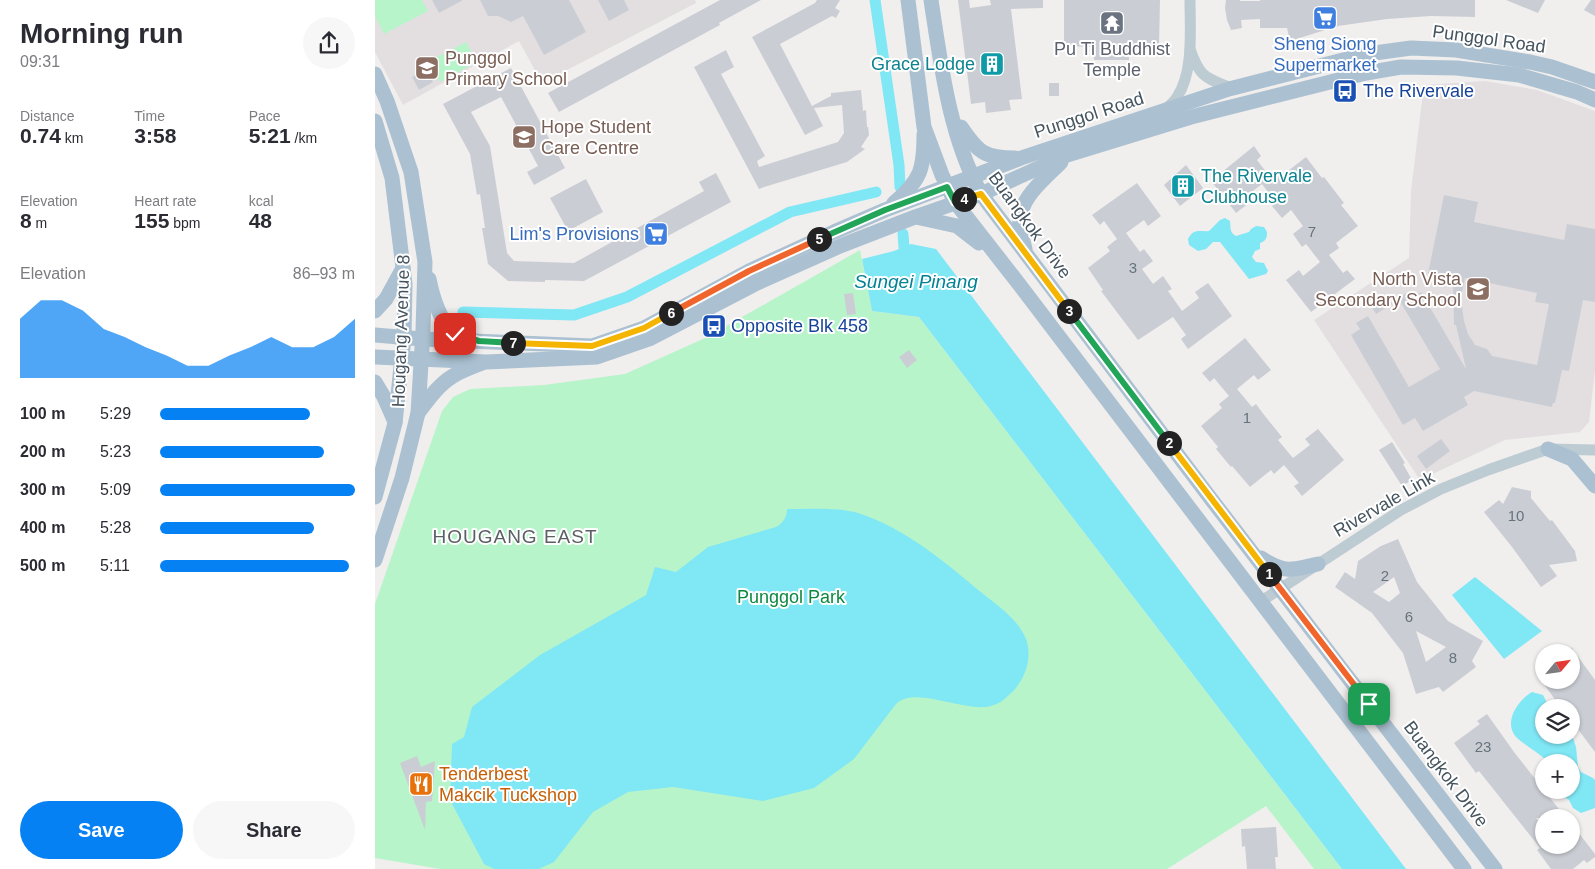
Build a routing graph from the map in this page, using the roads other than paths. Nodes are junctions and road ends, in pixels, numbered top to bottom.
1 (907, 0) edge
2 (931, 0) edge
3 (1190, 0) edge
4 (1190, 47) junction
5 (375, 74) edge
6 (1595, 82) edge
7 (1231, 88) junction
8 (1595, 100) edge
9 (949, 103) junction
10 (1165, 110) junction
11 (375, 121) edge
12 (924, 127) junction
13 (1067, 155) junction
14 (1021, 158) junction
15 (972, 178) junction
16 (947, 187) junction
17 (981, 194) junction
18 (955, 202) junction
19 (885, 210) junction
20 (915, 216) junction
21 (1026, 254) junction
22 (995, 256) junction
23 (425, 262) junction
24 (403, 268) junction
25 (375, 310) edge
26 (375, 335) edge
27 (404, 338) junction
28 (422, 339) junction
29 (479, 341) junction
30 (375, 357) edge
31 (403, 358) junction
32 (421, 359) junction
33 (486, 362) junction
34 (375, 382) edge
35 (418, 413) junction
36 (395, 423) junction
37 (1548, 450) junction
38 (1595, 450) edge
39 (1595, 486) edge
40 (375, 497) edge
41 (1253, 553) junction
42 (375, 560) edge
43 (1318, 564) junction
44 (1280, 589) junction
45 (1260, 602) junction
46 (1464, 869) edge
47 (1495, 869) edge

1 - 12 main road
2 - 9 main road, Buangkok Drive
3 - 4 street
4 - 7 street
4 - 10 street
5 - 23 main road, Hougang Avenue 8
6 - 7 main road, Punggol Road
7 - 10 main road, Punggol Road
8 - 13 main road, Punggol Road
9 - 14 main road
9 - 15 main road, Buangkok Drive
10 - 14 main road, Punggol Road
11 - 24 main road, Hougang Avenue 8
12 - 16 main road
12 - 19 main road
13 - 17 main road, Punggol Road
13 - 21 main road
14 - 15 main road, Punggol Road
15 - 16 main road, Punggol Road
15 - 17 main road, Buangkok Drive
16 - 18 main road
16 - 19 main road, Punggol Road
17 - 18 main road, Punggol Road
17 - 21 main road, Buangkok Drive
18 - 20 main road, Punggol Road
18 - 22 main road
19 - 29 main road
20 - 22 main road
20 - 33 main road, Punggol Road
21 - 41 main road, Buangkok Drive
22 - 45 main road
23 - 28 main road, Hougang Avenue 8
23 - 29 main road
24 - 25 main road
24 - 27 main road, Hougang Avenue 8
26 - 27 main road
27 - 28 main road
27 - 31 main road, Hougang Avenue 8
28 - 29 main road
28 - 32 main road, Hougang Avenue 8
30 - 31 main road, Punggol Road
31 - 32 main road, Punggol Road
31 - 36 main road, Hougang Avenue 8
32 - 33 main road, Punggol Road
32 - 35 main road, Hougang Avenue 8
33 - 35 main road
34 - 36 main road
35 - 42 main road, Hougang Avenue 8
36 - 40 main road, Hougang Avenue 8
37 - 38 street, Rivervale Link
37 - 39 main road
37 - 43 street, Rivervale Link
41 - 43 main road
41 - 44 main road, Buangkok Drive
43 - 44 street, Rivervale Link
44 - 45 street, Rivervale Link
44 - 47 main road, Buangkok Drive
45 - 46 main road

